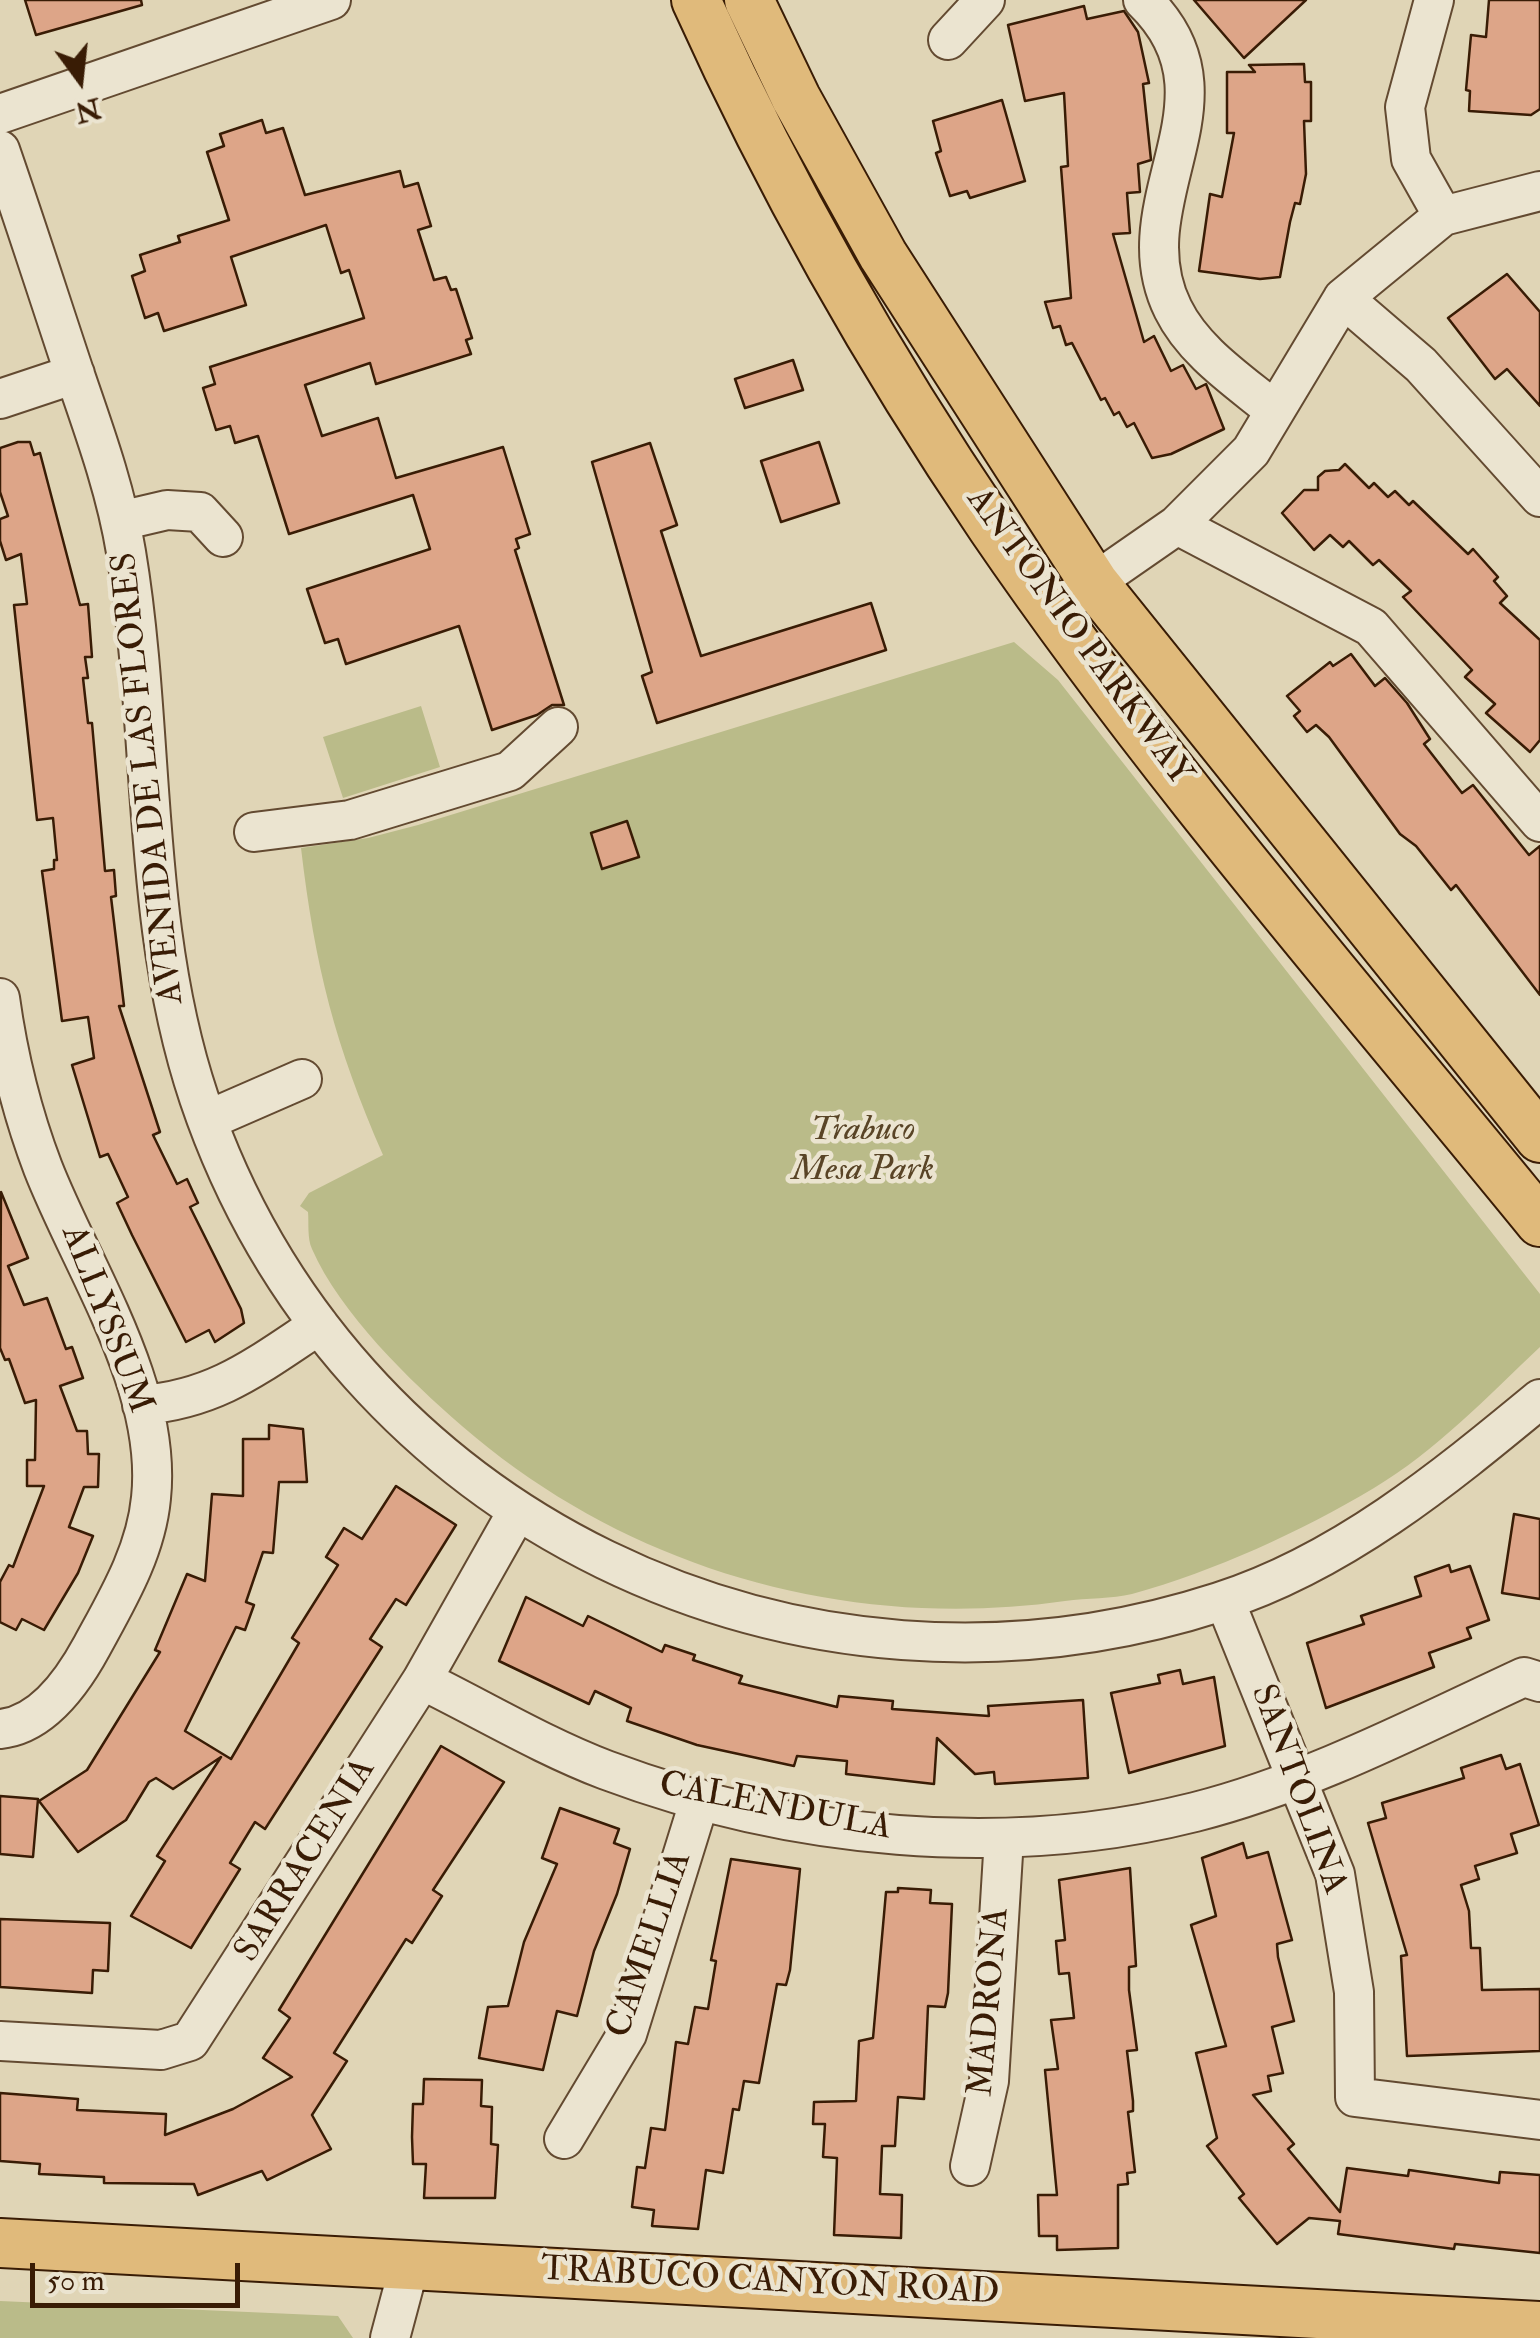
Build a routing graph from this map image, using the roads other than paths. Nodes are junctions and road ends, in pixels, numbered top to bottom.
1 (331, 0) edge
2 (696, 0) edge
3 (750, 0) edge
4 (985, 0) edge
5 (1142, 0) edge
6 (1434, 0) edge
7 (948, 40) dead end
8 (0, 114) edge
9 (0, 150) edge
10 (1540, 191) edge
11 (1443, 216) junction
12 (1344, 298) junction
13 (75, 374) junction
14 (0, 399) edge
15 (1275, 410) junction
16 (1540, 497) edge
17 (120, 521) junction
18 (1177, 525) junction
19 (223, 537) dead end
20 (1094, 582) junction
21 (1053, 612) junction
22 (558, 727) dead end
23 (1540, 822) edge
24 (254, 832) dead end
25 (0, 998) edge
26 (302, 1079) dead end
27 (208, 1120) junction
28 (1540, 1138) edge
29 (1540, 1222) edge
30 (319, 1325) junction
31 (1540, 1399) edge
32 (142, 1404) junction
33 (516, 1512) junction
34 (1225, 1600) junction
35 (422, 1680) junction
36 (1540, 1682) edge
37 (8, 1728) edge
38 (1294, 1779) junction
39 (700, 1799) junction
40 (1004, 1838) junction
41 (0, 2041) edge
42 (1540, 2120) edge
43 (564, 2139) dead end
44 (970, 2166) dead end
45 (0, 2243) edge
46 (410, 2263) junction
47 (1540, 2326) edge
48 (390, 2338) edge

1 - 8 street
2 - 21 main road, ANTONIO PARKWAY
3 - 20 main road, ANTONIO PARKWAY
4 - 7 street
5 - 15 street
6 - 11 street
9 - 13 street, AVENIDA DE LAS FLORES
10 - 11 street
11 - 12 street
12 - 15 street
12 - 16 street
13 - 14 street
13 - 17 street, AVENIDA DE LAS FLORES
15 - 18 street
17 - 19 street
17 - 27 street, AVENIDA DE LAS FLORES
18 - 20 street
18 - 23 street
20 - 21 street
20 - 28 main road, ANTONIO PARKWAY
21 - 29 main road, ANTONIO PARKWAY
22 - 24 street
25 - 32 street, ALLYSSUM
26 - 27 street
27 - 30 street, AVENIDA DE LAS FLORES
30 - 32 street
30 - 33 street, AVENIDA DE LAS FLORES
31 - 34 street, AVENIDA DE LAS FLORES
32 - 37 street, ALLYSSUM
33 - 34 street, AVENIDA DE LAS FLORES
33 - 35 street, SARRACENIA
34 - 38 street, SANTOLINA
35 - 39 street, CALENDULA
35 - 41 street, SARRACENIA
36 - 38 street, CALENDULA
38 - 40 street, CALENDULA
38 - 42 street, SANTOLINA
39 - 40 street, CALENDULA
39 - 43 street, CAMELLIA
40 - 44 street, MADRONA
45 - 46 main road, TRABUCO CANYON ROAD
46 - 47 main road, TRABUCO CANYON ROAD
46 - 48 street

